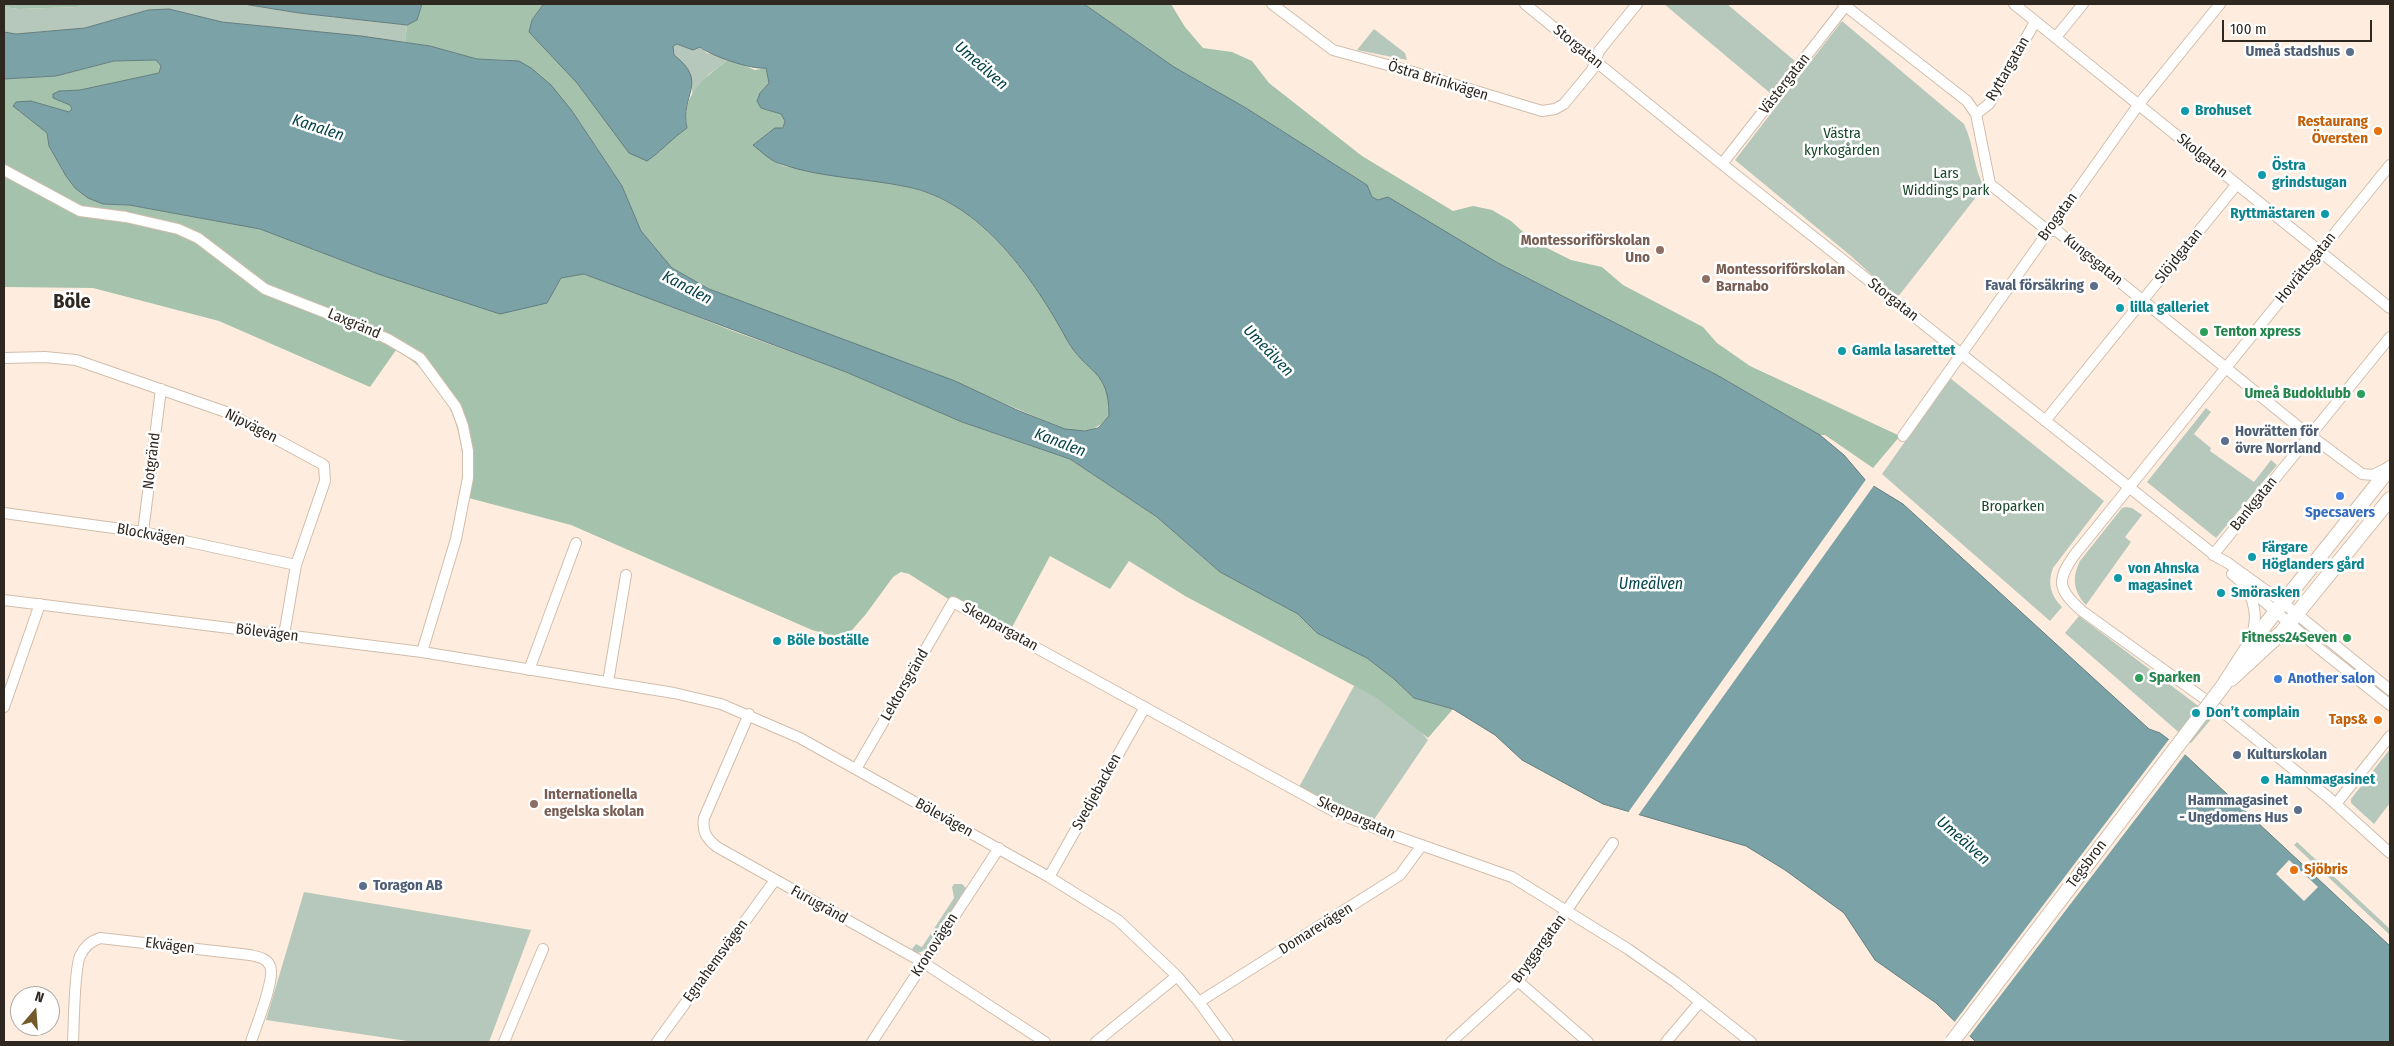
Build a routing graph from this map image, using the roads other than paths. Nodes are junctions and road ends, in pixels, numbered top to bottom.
1 (1272, 4) edge
2 (1525, 4) edge
3 (1637, 4) edge
4 (1845, 4) edge
5 (2014, 4) edge
6 (2083, 4) edge
7 (2220, 4) edge
8 (2035, 22) junction
9 (2056, 37) junction
10 (1594, 60) junction
11 (2139, 104) junction
12 (1976, 114) junction
13 (1722, 164) junction
14 (2390, 165) edge
15 (4, 170) edge
16 (2237, 184) junction
17 (2048, 231) junction
18 (2320, 251) junction
19 (2142, 300) junction
20 (2390, 308) edge
21 (2390, 337) edge
22 (1962, 354) junction
23 (4, 358) edge
24 (2226, 368) junction
25 (161, 389) junction
26 (2045, 421) junction
27 (2312, 434) junction
28 (1903, 436) dead end
29 (2390, 467) edge
30 (2128, 488) junction
31 (2390, 499) edge
32 (4, 513) edge
33 (143, 532) junction
34 (576, 543) dead end
35 (2215, 556) junction
36 (296, 565) junction
37 (626, 575) dead end
38 (2243, 583) junction
39 (4, 600) edge
40 (953, 602) joint
41 (40, 604) junction
42 (2286, 611) junction
43 (284, 635) junction
44 (2250, 644) junction
45 (422, 652) junction
46 (529, 670) junction
47 (608, 682) junction
48 (2223, 686) junction
49 (2390, 690) edge
50 (2390, 705) edge
51 (4, 707) edge
52 (1145, 707) junction
53 (749, 714) junction
54 (2390, 736) edge
55 (856, 769) junction
56 (2336, 804) junction
57 (1612, 843) dead end
58 (1422, 845) junction
59 (999, 848) junction
60 (2390, 853) edge
61 (1049, 877) junction
62 (775, 880) junction
63 (1566, 912) junction
64 (543, 949) dead end
65 (924, 963) junction
66 (1177, 976) junction
67 (1518, 980) junction
68 (1199, 1002) junction
69 (1700, 1002) junction
70 (73, 1042) edge
71 (251, 1042) edge
72 (504, 1042) edge
73 (657, 1042) edge
74 (872, 1042) edge
75 (1045, 1042) edge
76 (1096, 1042) edge
77 (1228, 1042) edge
78 (1451, 1042) edge
79 (1588, 1042) edge
80 (1666, 1042) edge
81 (1751, 1042) edge
82 (1952, 1042) edge

1 - 10 street, Östra Brinkvägen
2 - 10 street, Storgatan
3 - 10 street, Östra Brinkvägen
4 - 12 street, Kungsgatan
4 - 13 street, Västergatan
5 - 8 street, Skolgatan
6 - 9 street
7 - 11 street, Brogatan
8 - 9 street, Skolgatan
8 - 12 street, Ryttargatan
9 - 11 street, Skolgatan
10 - 13 street, Storgatan
11 - 16 street, Skolgatan
11 - 17 street, Brogatan
12 - 17 street, Kungsgatan
13 - 22 street, Storgatan
14 - 18 street, Hovrättsgatan
15 - 45 street, Laxgränd
16 - 18 street, Skolgatan
16 - 19 street, Slöjdgatan
17 - 19 street, Kungsgatan
17 - 22 street, Brogatan
18 - 20 street, Skolgatan
18 - 24 street, Hovrättsgatan
19 - 24 street, Kungsgatan
19 - 26 street, Slöjdgatan
21 - 27 street, Bankgatan
22 - 26 street, Storgatan
22 - 28 street, Brogatan
23 - 25 street, Nipvägen
24 - 27 street, Kungsgatan
24 - 30 street, Hovrättsgatan
25 - 33 street, Notgränd
25 - 36 street, Nipvägen
26 - 30 street, Storgatan
27 - 29 street, Kungsgatan
27 - 35 street, Bankgatan
29 - 42 main road
30 - 35 street, Storgatan
30 - 56 street, Hovrättsgatan
31 - 42 main road
32 - 33 street, Blockvägen
33 - 36 street, Blockvägen
34 - 46 street
35 - 38 street, Storgatan
35 - 42 street, Storgatan
36 - 43 street, Nipvägen
37 - 47 street
38 - 42 street, Storgatan
38 - 44 street, Storgatan
39 - 41 street, Bölevägen
40 - 52 street, Skeppargatan
40 - 55 street, Lektorsgränd
41 - 43 street, Bölevägen
41 - 51 street
42 - 44 main road
42 - 48 main road
42 - 49 street, Storgatan
42 - 50 street, Storgatan
43 - 45 street, Bölevägen
44 - 48 main road
45 - 46 street, Bölevägen
46 - 47 street, Bölevägen
47 - 53 street, Bölevägen
48 - 82 main road, Tegsbron, bridge
52 - 58 street, Skeppargatan
52 - 61 street, Svedjebacken
53 - 55 street, Bölevägen
53 - 62 street, Furugränd
54 - 56 street
55 - 59 street, Bölevägen
56 - 60 street
57 - 63 street, Bryggargatan
58 - 63 street, Skeppargatan
58 - 68 street, Domarevägen
59 - 61 street, Bölevägen
59 - 65 street, Kronovägen
61 - 66 street, Bölevägen
62 - 65 street, Furugränd
62 - 73 street, Egnahemsvägen
63 - 67 street, Bryggargatan
63 - 69 street, Skeppargatan
64 - 72 street
65 - 74 street, Kronovägen
65 - 75 street, Furugränd
66 - 68 street, Bölevägen
66 - 76 street
67 - 78 street, Bryggargatan
67 - 79 street
68 - 77 street, Bölevägen
69 - 80 street
69 - 81 street, Skeppargatan
70 - 71 street, Ekvägen

